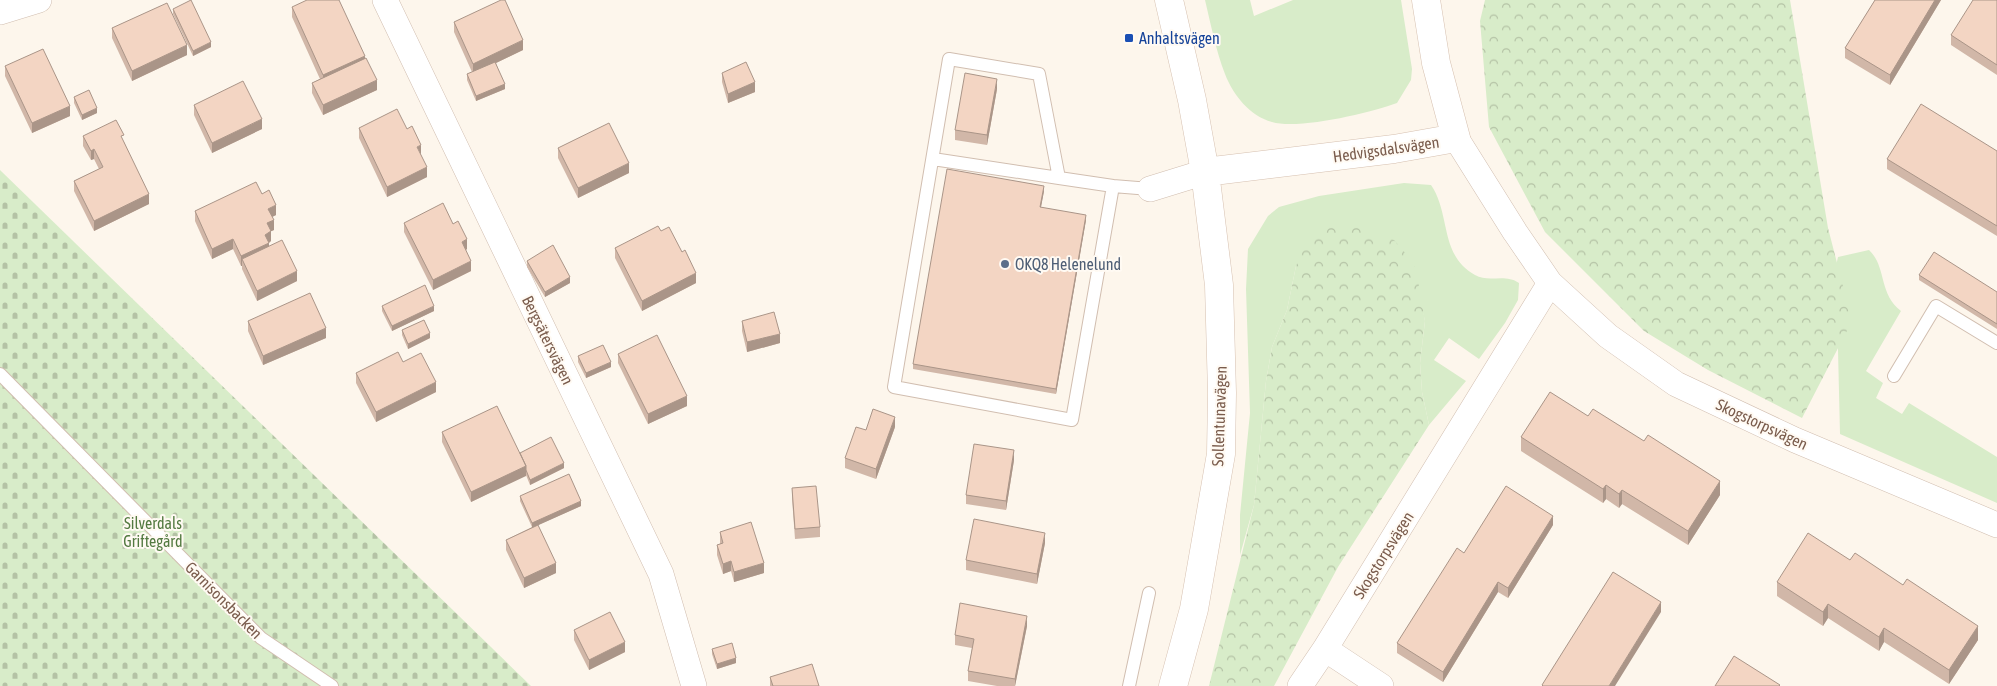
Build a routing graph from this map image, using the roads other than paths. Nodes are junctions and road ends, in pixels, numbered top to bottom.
1 (39, 0) edge
2 (385, 0) edge
3 (1169, 0) edge
4 (1426, 0) edge
5 (0, 12) edge
6 (1456, 138) junction
7 (933, 159) junction
8 (1205, 172) junction
9 (1060, 178) junction
10 (1113, 186) junction
11 (1150, 189) joint
12 (1550, 283) junction
13 (1997, 344) edge
14 (0, 374) edge
15 (1894, 376) dead end
16 (1997, 525) edge
17 (1149, 593) dead end
18 (1325, 649) junction
19 (332, 686) edge
20 (694, 686) edge
21 (1129, 686) edge
22 (1173, 686) edge
23 (1300, 686) edge
24 (1381, 686) edge

1 - 5 street
2 - 20 street, Bergsätersvägen
3 - 8 street, Sollentunavägen
4 - 6 street, Hedvigsdalsvägen
6 - 8 street, Hedvigsdalsvägen
6 - 12 street, Skogstorpsvägen
7 - 9 lane
7 - 9 lane
7 - 10 lane
8 - 11 street
8 - 22 street, Sollentunavägen
9 - 10 lane
10 - 11 lane
12 - 16 street, Skogstorpsvägen
12 - 18 street, Skogstorpsvägen
13 - 15 lane
14 - 19 lane, Garnisonsbacken
17 - 21 lane
18 - 23 street, Skogstorpsvägen
18 - 24 street

